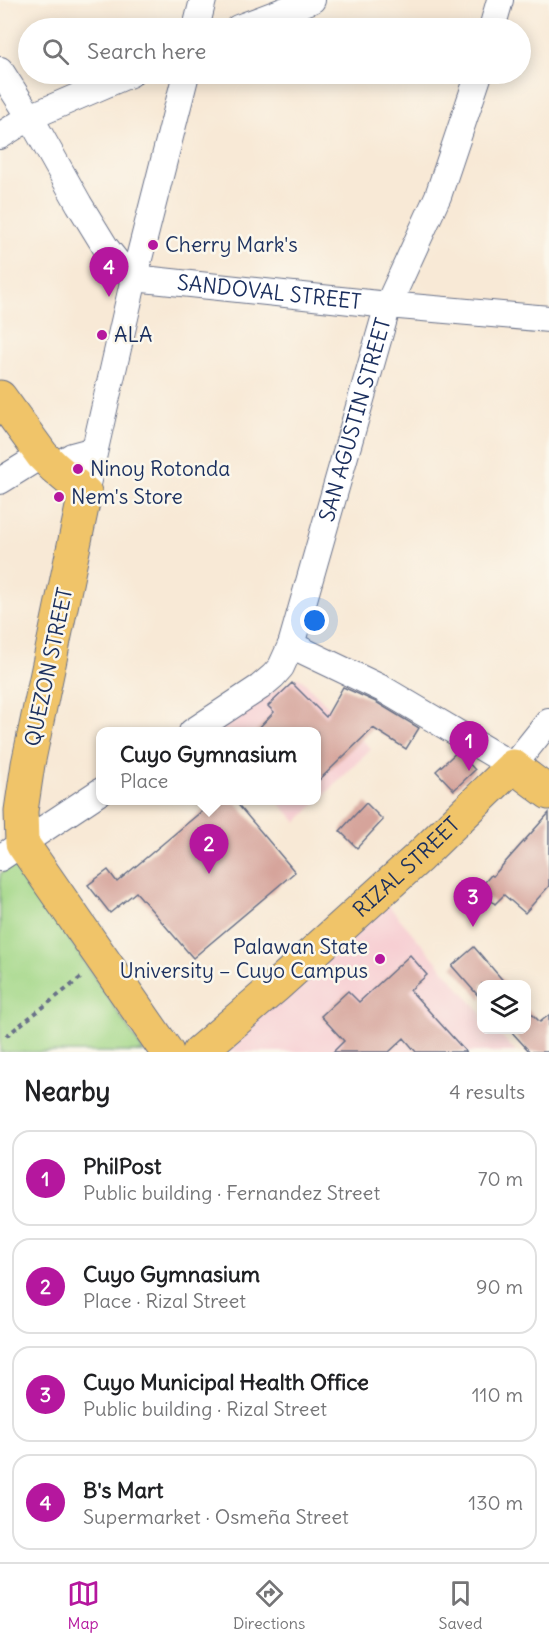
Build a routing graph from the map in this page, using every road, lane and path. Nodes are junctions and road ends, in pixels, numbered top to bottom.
1 (202, 0) edge
2 (312, 0) edge
3 (500, 0) edge
4 (198, 18) edge
5 (264, 18) edge
6 (495, 18) edge
7 (0, 70) edge
8 (107, 84) edge
9 (183, 84) edge
10 (475, 84) edge
11 (30, 117) junction
12 (0, 136) edge
13 (134, 279) junction
14 (388, 305) junction
15 (549, 319) edge
16 (0, 398) edge
17 (94, 450) junction
18 (48, 461) junction
19 (0, 481) edge
20 (85, 493) junction
21 (291, 645) junction
22 (549, 721) edge
23 (200, 727) edge
24 (513, 766) junction
25 (549, 793) edge
26 (96, 794) edge
27 (11, 850) edge
28 (103, 961) junction
29 (6, 1036) dead end
30 (167, 1052) edge
31 (199, 1052) edge

1 - 4 street
2 - 5 street
3 - 6 street
7 - 11 street
8 - 11 street
9 - 13 street
10 - 14 street, SAN AGUSTIN STREET
11 - 12 street
11 - 13 street
13 - 14 street, SANDOVAL STREET
13 - 17 street
14 - 15 street, SANDOVAL STREET
14 - 21 street, SAN AGUSTIN STREET
16 - 18 main road
17 - 18 street
17 - 20 street
18 - 19 street
18 - 20 main road
20 - 27 main road, QUEZON STREET
21 - 23 street, SAN AGUSTIN STREET
21 - 24 street
22 - 24 street, RIZAL STREET
24 - 25 main road
24 - 31 main road, RIZAL STREET
26 - 27 street
27 - 28 main road
28 - 29 path
28 - 30 main road

